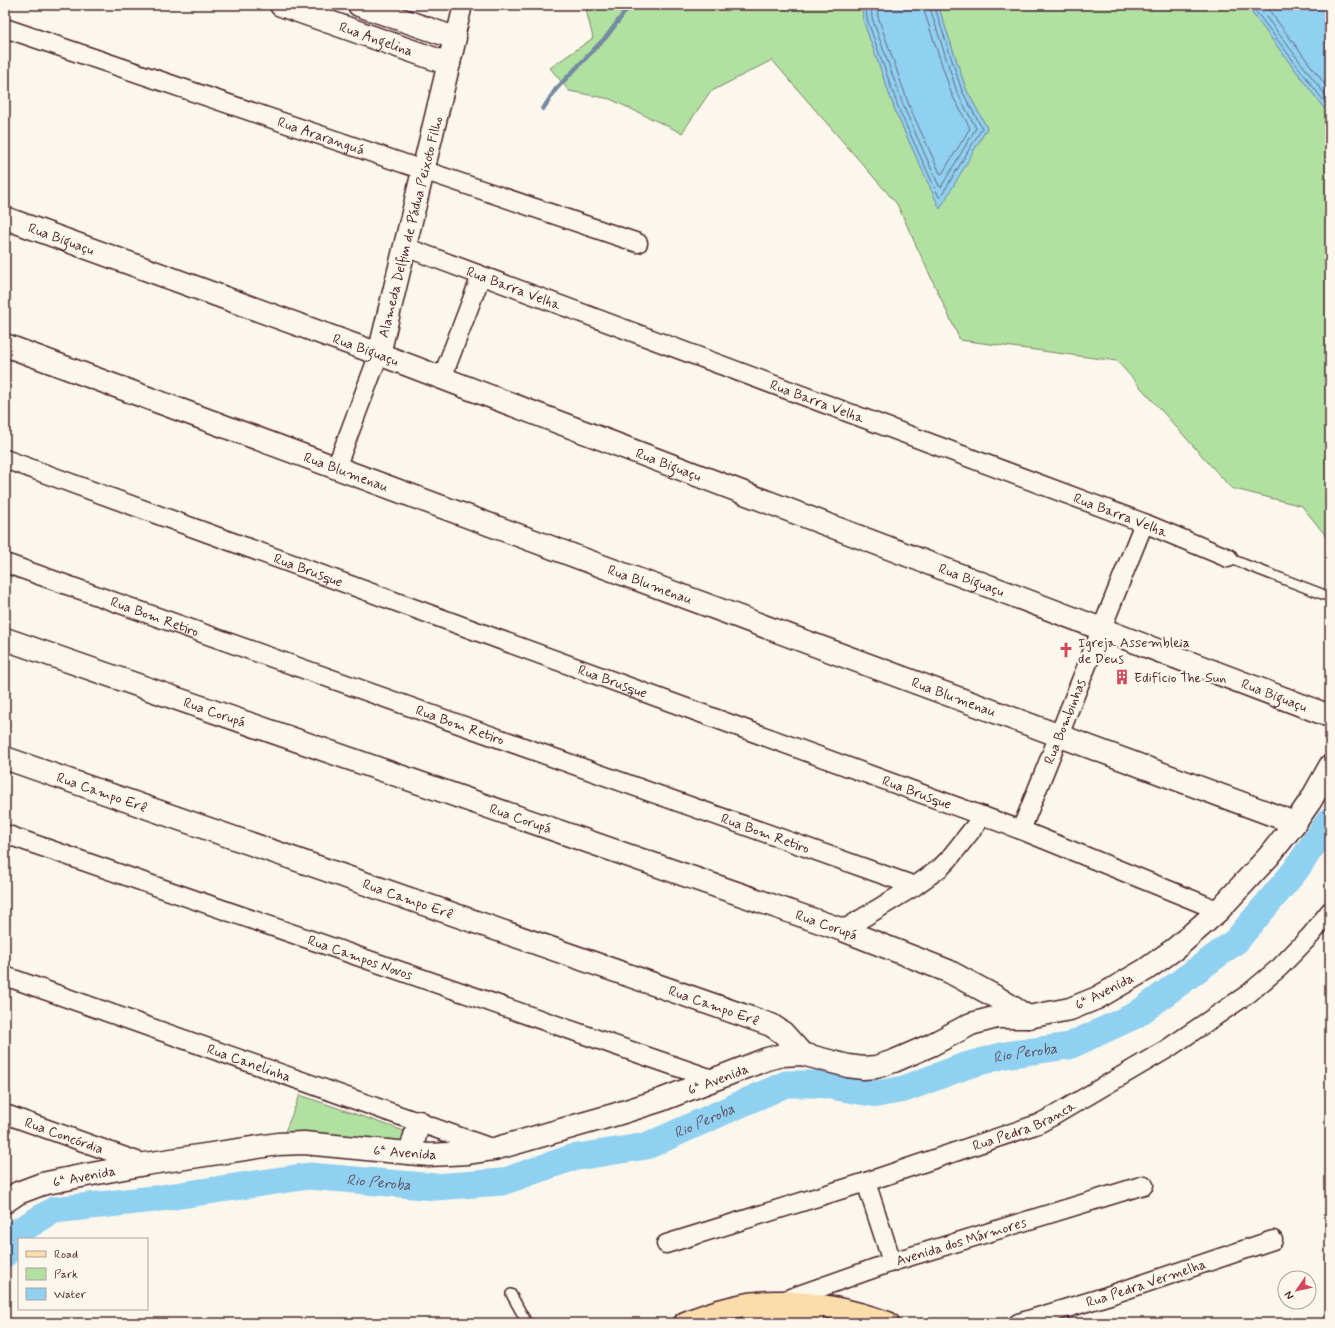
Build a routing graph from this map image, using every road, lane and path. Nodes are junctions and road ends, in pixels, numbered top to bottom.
1 (281, 5) edge
2 (359, 5) edge
3 (463, 5) edge
4 (5, 28) edge
5 (455, 38) junction
6 (449, 64) junction
7 (424, 170) junction
8 (5, 218) edge
9 (638, 243) dead end
10 (405, 248) junction
11 (481, 276) junction
12 (5, 345) edge
13 (379, 354) junction
14 (442, 378) junction
15 (5, 459) edge
16 (336, 468) junction
17 (1144, 523) junction
18 (1228, 558) joint
19 (5, 563) edge
20 (1330, 597) edge
21 (1101, 629) junction
22 (5, 639) edge
23 (1330, 716) edge
24 (1059, 735) junction
25 (5, 758) edge
26 (1330, 766) edge
27 (983, 816) junction
28 (1295, 823) junction
29 (1021, 830) junction
30 (5, 834) edge
31 (915, 886) junction
32 (1218, 911) junction
33 (1330, 911) edge
34 (843, 930) junction
35 (5, 976) edge
36 (1028, 1018) junction
37 (802, 1054) junction
38 (714, 1080) junction
39 (5, 1114) edge
40 (419, 1122) junction
41 (494, 1149) junction
42 (410, 1153) junction
43 (145, 1164) junction
44 (866, 1182) junction
45 (1144, 1185) dead end
46 (5, 1202) edge
47 (1273, 1240) dead end
48 (666, 1244) dead end
49 (892, 1262) junction
50 (511, 1294) dead end
51 (779, 1302) junction
52 (527, 1323) edge
53 (685, 1323) edge
54 (752, 1323) edge
55 (813, 1323) edge
56 (888, 1323) edge
57 (1018, 1323) edge

1 - 6 street, Rua Angelina
2 - 5 street, Rua Angelina
3 - 5 street, Alameda Delfim de Pádua Peixoto Filho
4 - 7 street, Rua Araranguá
5 - 6 street, Alameda Delfim de Pádua Peixoto Filho
6 - 7 street, Alameda Delfim de Pádua Peixoto Filho
7 - 9 street, Rua Araranguá
7 - 10 street, Alameda Delfim de Pádua Peixoto Filho
8 - 13 street, Rua Biguaçu
10 - 11 street, Rua Barra Velha
10 - 13 street, Alameda Delfim de Pádua Peixoto Filho
11 - 14 street
11 - 17 street, Rua Barra Velha
12 - 16 street, Rua Blumenau
13 - 14 street, Rua Biguaçu
13 - 16 street, Alameda Delfim de Pádua Peixoto Filho
14 - 21 street, Rua Biguaçu
15 - 27 street, Rua Brusque
16 - 24 street, Rua Blumenau
17 - 18 street, Rua Barra Velha
17 - 21 street, Rua Bombinhas
18 - 20 lane
19 - 31 street, Rua Bom Retiro
21 - 23 street, Rua Biguaçu
21 - 24 street, Rua Bombinhas
22 - 34 street, Rua Corupá
24 - 28 street, Rua Blumenau
24 - 29 street, Rua Bombinhas
25 - 37 street, Rua Campo Erê
26 - 28 street, 6ª Avenida
27 - 29 street, Rua Brusque
27 - 31 street
28 - 32 street, 6ª Avenida
29 - 32 street, Rua Brusque
30 - 38 street, Rua Campos Novos
31 - 34 street
32 - 36 street, 6ª Avenida
33 - 44 street, Rua Pedra Branca
34 - 36 street, Rua Corupá
35 - 40 street, Rua Canelinha
36 - 37 street, 6ª Avenida
37 - 38 street, 6ª Avenida
38 - 41 street, 6ª Avenida
39 - 43 street, Rua Concórdia
40 - 41 street, Rua Canelinha
40 - 42 street
41 - 42 street, 6ª Avenida
42 - 43 street, 6ª Avenida
43 - 46 street, 6ª Avenida
44 - 48 street, Rua Pedra Branca
44 - 49 street
45 - 49 street, Avenida dos Mármores
47 - 57 street, Rua Pedra Vermelha
49 - 51 street, Avenida dos Mármores
50 - 52 lane
51 - 53 main road
51 - 56 main road
54 - 55 main road

